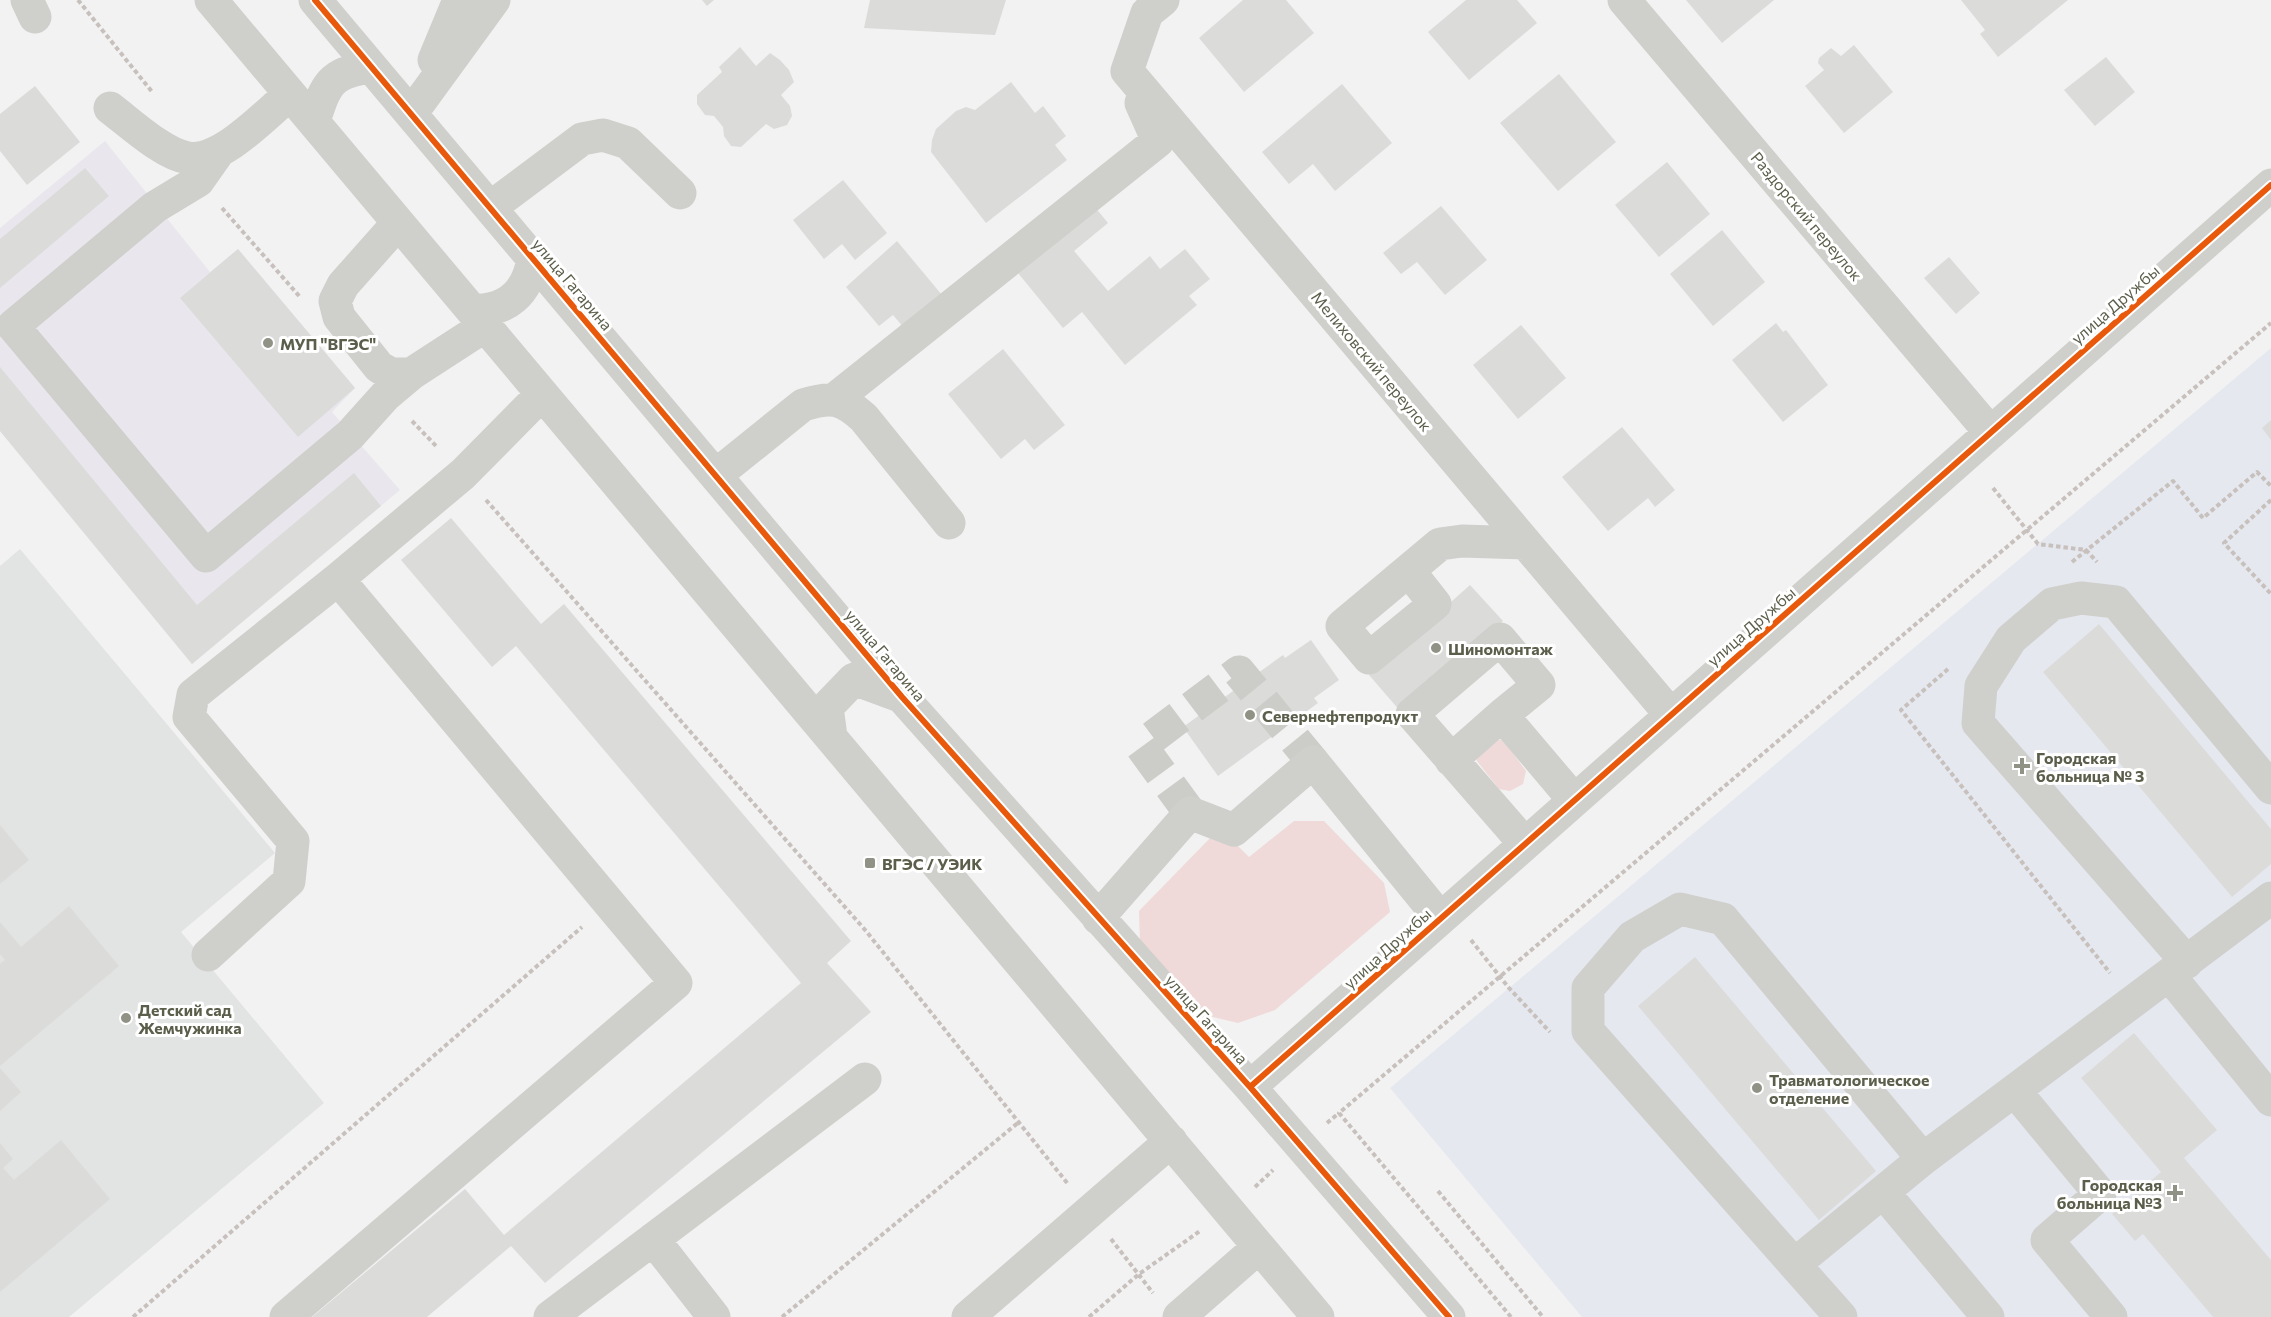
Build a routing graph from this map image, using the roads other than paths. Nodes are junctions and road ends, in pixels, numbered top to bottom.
1 (211, 0) edge
2 (315, 0) edge
3 (459, 0) edge
4 (494, 0) edge
5 (1163, 0) edge
6 (1624, 0) edge
7 (370, 67) junction
8 (1126, 71) junction
9 (290, 94) junction
10 (110, 108) dead end
11 (411, 114) junction
12 (314, 121) junction
13 (217, 154) junction
14 (2271, 185) edge
15 (680, 193) dead end
16 (491, 207) junction
17 (398, 223) junction
18 (533, 258) junction
19 (478, 318) junction
20 (411, 374) junction
21 (542, 394) junction
22 (835, 399) junction
23 (1990, 432) junction
24 (716, 475) junction
25 (949, 523) dead end
26 (1526, 543) junction
27 (1409, 572) dead end
28 (338, 579) junction
29 (902, 697) junction
30 (1502, 715) junction
31 (1671, 715) junction
32 (831, 737) junction
33 (1451, 760) junction
34 (2271, 788) edge
35 (1574, 800) junction
36 (1525, 844) junction
37 (2271, 898) edge
38 (1444, 915) junction
39 (1098, 918) junction
40 (208, 956) dead end
41 (2178, 968) junction
42 (865, 1079) dead end
43 (1250, 1087) junction
44 (2014, 1091) junction
45 (2271, 1100) edge
46 (1171, 1141) junction
47 (1923, 1159) junction
48 (1883, 1192) junction
49 (653, 1239) junction
50 (1259, 1247) junction
51 (1795, 1264) junction
52 (1169, 1308) edge
53 (286, 1317) edge
54 (550, 1317) edge
55 (714, 1317) edge
56 (968, 1317) edge
57 (1318, 1317) edge
58 (1449, 1317) edge
59 (1841, 1317) edge
60 (1988, 1317) edge
61 (2111, 1317) edge

1 - 9 street
2 - 7 street, улица Гагарина
3 - 11 street
4 - 11 street
5 - 8 street
6 - 23 street, Раздорский переулок
7 - 11 street, улица Гагарина
7 - 12 street
8 - 22 street
8 - 26 street, Мелиховский переулок
9 - 12 street
9 - 13 street
10 - 13 street
11 - 16 street, улица Гагарина
12 - 17 street
13 - 20 street
14 - 23 street, улица Дружбы
15 - 16 street
16 - 18 street, улица Гагарина
17 - 19 street
17 - 20 street
18 - 19 street
18 - 24 street, улица Гагарина
19 - 20 street
19 - 21 street
21 - 28 street
21 - 32 street
22 - 24 street
22 - 25 street
23 - 31 street, улица Дружбы
24 - 29 street, улица Гагарина
26 - 27 street
26 - 31 street, Мелиховский переулок
28 - 40 street
28 - 53 street
29 - 32 street
29 - 39 street, улица Гагарина
30 - 33 street
30 - 33 street
30 - 35 street
31 - 35 street, улица Дружбы
32 - 46 street
33 - 36 street
34 - 41 street
35 - 36 street, улица Дружбы
36 - 38 street, улица Дружбы
37 - 41 street
38 - 39 street
38 - 43 street, улица Дружбы
39 - 43 street, улица Гагарина
41 - 44 street
41 - 45 street
42 - 49 street
43 - 58 street, улица Гагарина
44 - 47 street
44 - 61 street
46 - 50 street
46 - 56 street
47 - 48 street
47 - 51 street
48 - 51 street
48 - 60 street
49 - 54 street
49 - 55 street
50 - 52 street
50 - 57 street
51 - 59 street

